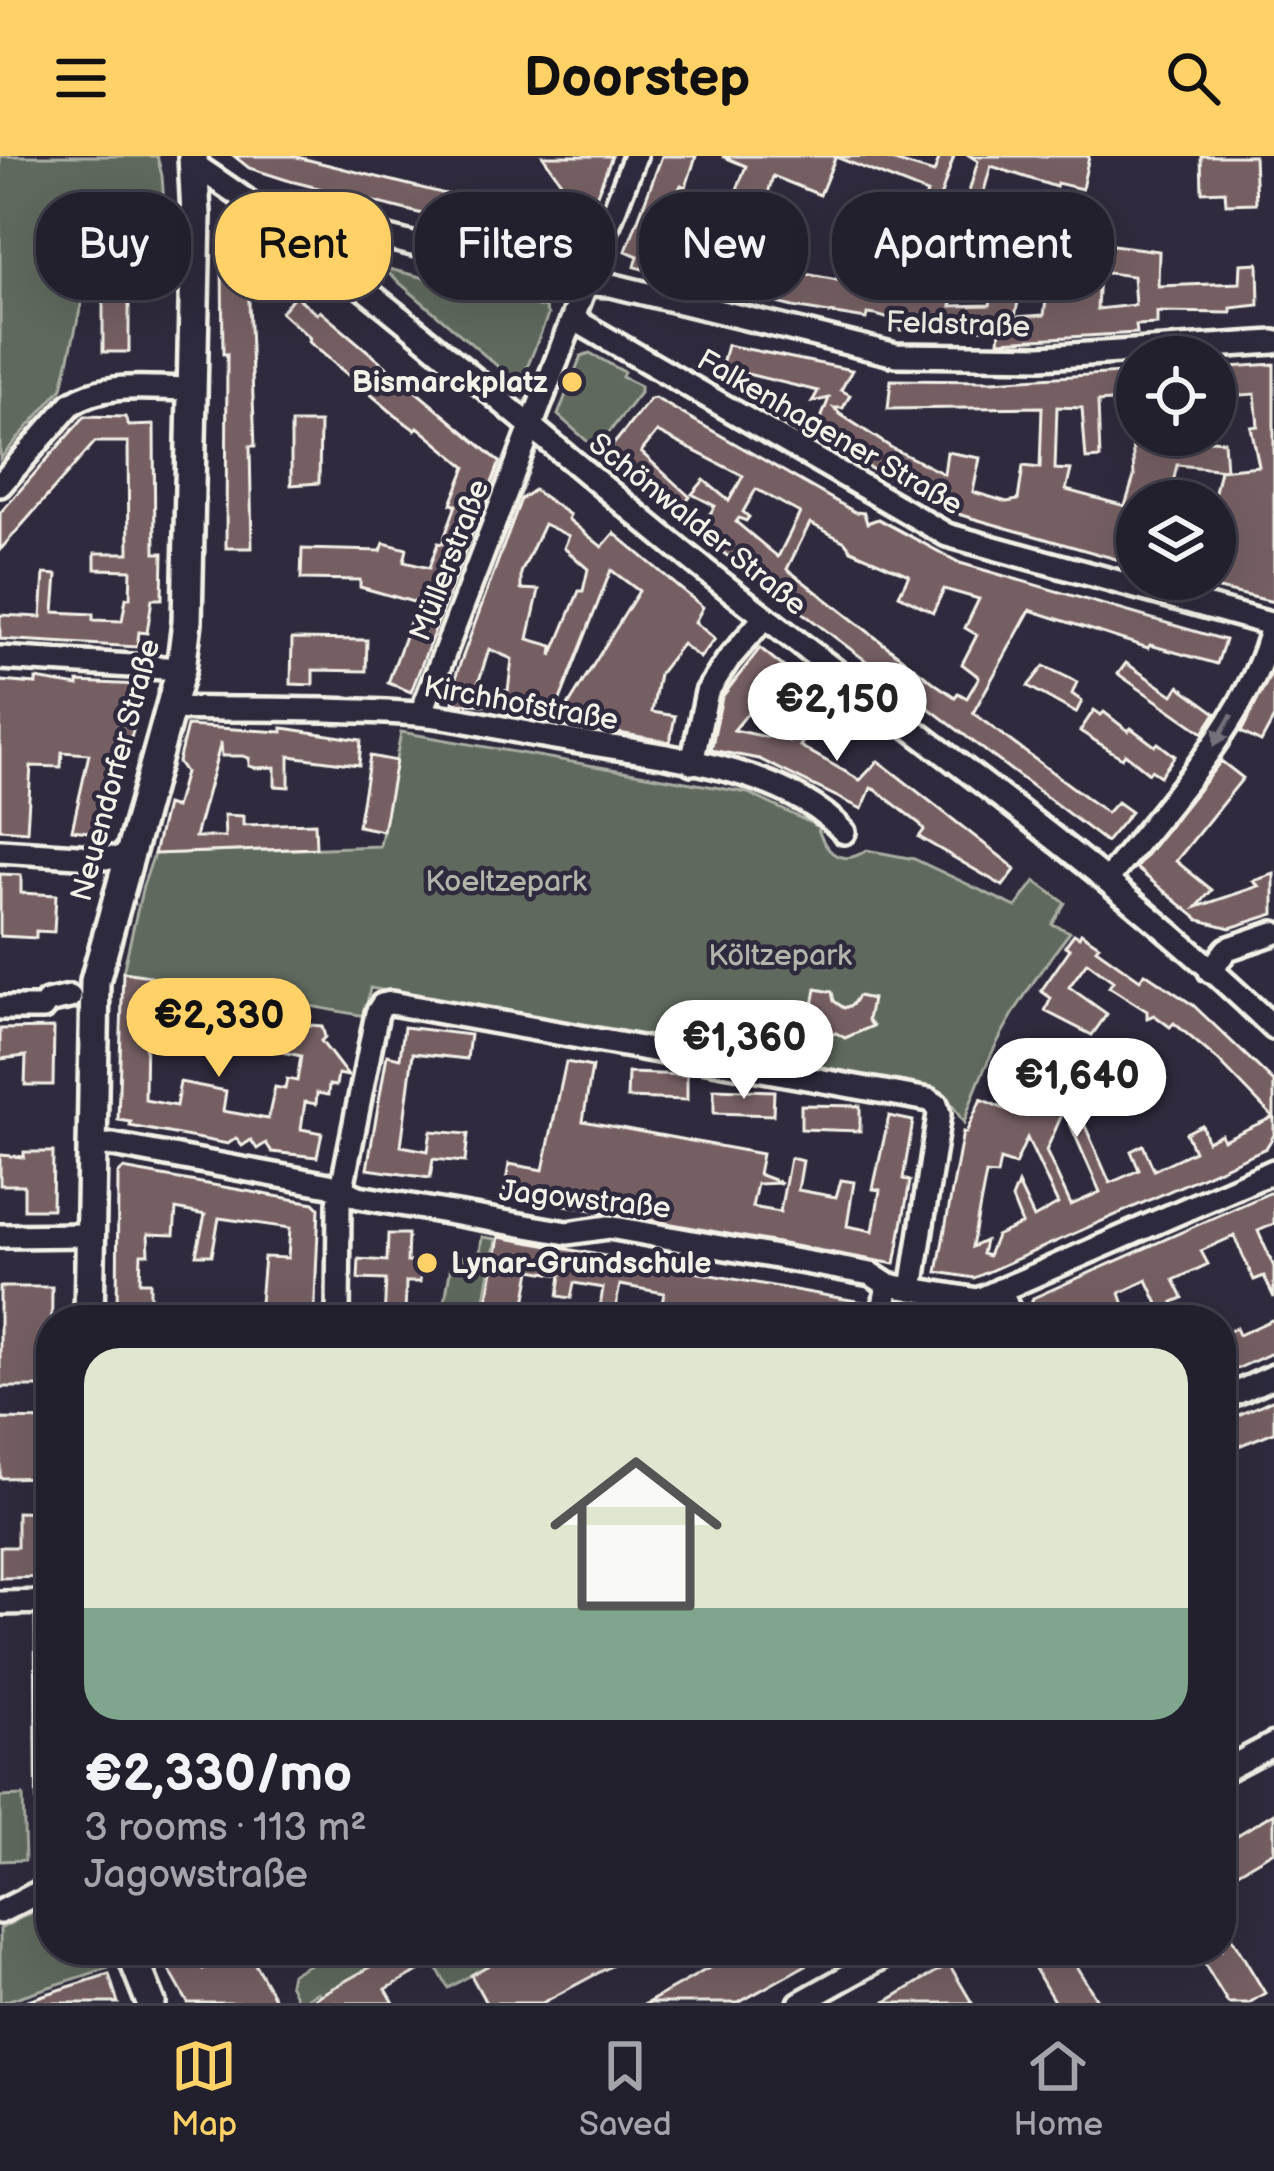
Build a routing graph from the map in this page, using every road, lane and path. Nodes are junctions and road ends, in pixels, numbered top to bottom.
1 (635, 156) edge
2 (191, 158) edge
3 (615, 209) edge
4 (615, 286) edge
5 (582, 300) edge
6 (575, 320) junction
7 (1274, 342) edge
8 (189, 389) junction
9 (532, 428) junction
10 (0, 485) edge
11 (765, 616) junction
12 (1273, 625) edge
13 (0, 658) edge
14 (181, 668) junction
15 (168, 707) junction
16 (421, 714) junction
17 (692, 763) junction
18 (844, 832) dead end
19 (0, 851) edge
20 (125, 859) junction
21 (1107, 880) junction
22 (1274, 933) edge
23 (1210, 971) junction
24 (70, 997) dead end
25 (0, 1008) edge
26 (1274, 1028) edge
27 (91, 1146) junction
28 (1274, 1171) edge
29 (342, 1190) junction
30 (90, 1235) junction
31 (0, 1236) edge
32 (888, 1285) junction
33 (912, 1289) junction
34 (1000, 1290) junction
35 (89, 1305) edge
36 (338, 1305) edge
37 (884, 1305) edge
38 (1006, 1305) edge
39 (1274, 1376) edge
40 (1236, 1393) edge
41 (36, 1602) edge
42 (0, 1603) edge
43 (1274, 1744) edge
44 (1236, 1764) edge
45 (36, 1894) edge
46 (0, 1912) edge
47 (136, 1965) edge
48 (868, 1965) edge
49 (151, 2003) edge
50 (800, 2003) edge

1 - 3 street
2 - 8 main road, Neuendorfer Straße
2 - 9 street, Schönwalder Straße
4 - 7 street, Feldstraße
5 - 6 street
6 - 9 street
6 - 12 street, Falkenhagener Straße
8 - 10 street
8 - 14 main road, Neuendorfer Straße
9 - 11 street, Schönwalder Straße
9 - 16 street, Müllerstraße
11 - 17 street
11 - 21 street, Schönwalder Straße
12 -> 21 street
13 - 14 street
14 - 15 main road, Neuendorfer Straße
15 - 16 street, Kirchhofstraße
15 - 20 main road, Neuendorfer Straße
16 - 17 street, Kirchhofstraße
17 - 18 street, Kirchhofstraße
19 - 20 street
20 - 27 main road, Neuendorfer Straße
21 - 23 street, Schönwalder Straße
22 - 23 street
23 - 26 street, Schönwalder Straße
24 - 25 street
27 - 29 street, Jagowstraße
27 - 30 main road, Neuendorfer Straße
28 - 34 street, Jagowstraße
29 - 32 street, Jagowstraße
29 - 33 street
29 - 36 street
30 - 31 street
30 - 35 main road, Neuendorfer Straße
32 - 33 street, Jagowstraße
32 - 37 street
33 - 34 street, Jagowstraße
34 - 38 street
39 - 40 street
41 - 42 street
43 - 44 street
45 - 46 street
47 - 49 main road
48 - 50 street

